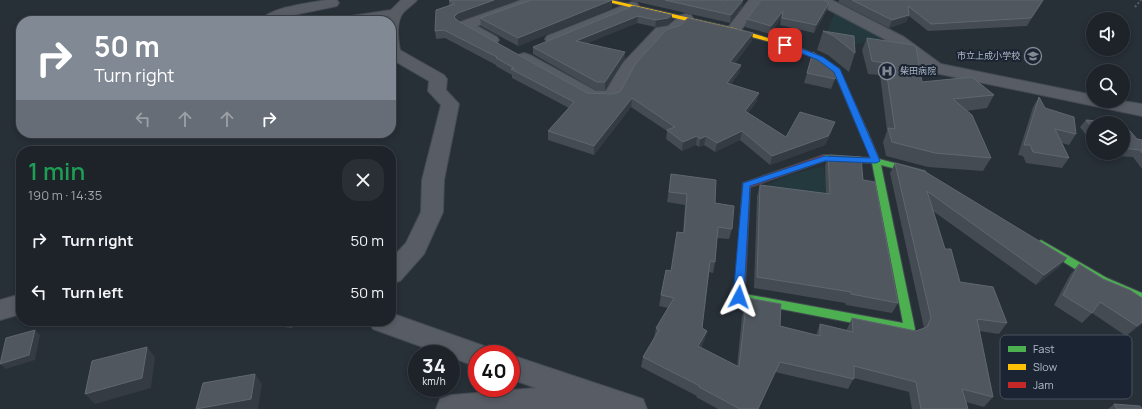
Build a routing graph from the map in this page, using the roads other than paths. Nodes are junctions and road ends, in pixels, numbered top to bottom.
1 (410, 0) edge
2 (535, 0) edge
3 (604, 0) edge
4 (756, 0) edge
5 (821, 0) edge
6 (332, 3) dead end
7 (632, 6) junction
8 (396, 13) junction
9 (278, 16) edge
10 (379, 16) edge
11 (395, 16) edge
12 (686, 18) junction
13 (734, 30) junction
14 (520, 49) junction
15 (396, 55) edge
16 (1086, 99) edge
17 (1130, 107) edge
18 (1142, 110) edge
19 (876, 161) junction
20 (933, 179) edge
21 (1032, 238) edge
22 (396, 269) edge
23 (1142, 298) edge
24 (16, 305) edge
25 (0, 310) edge
26 (396, 326) edge
27 (468, 352) edge
28 (520, 371) edge
29 (592, 403) edge
30 (451, 409) edge
31 (632, 409) edge

1 - 8 street
2 - 14 street
3 - 7 street
4 - 13 street
5 - 16 street
6 - 9 street
7 - 12 street
7 - 14 street
8 - 10 street
8 - 11 street
12 - 13 street
12 - 14 street
13 - 19 street
15 - 22 street
17 - 18 street
19 - 19 street
19 - 20 street
21 - 23 street
24 - 25 street
26 - 27 street
28 - 29 street
29 - 30 street
29 - 31 street

